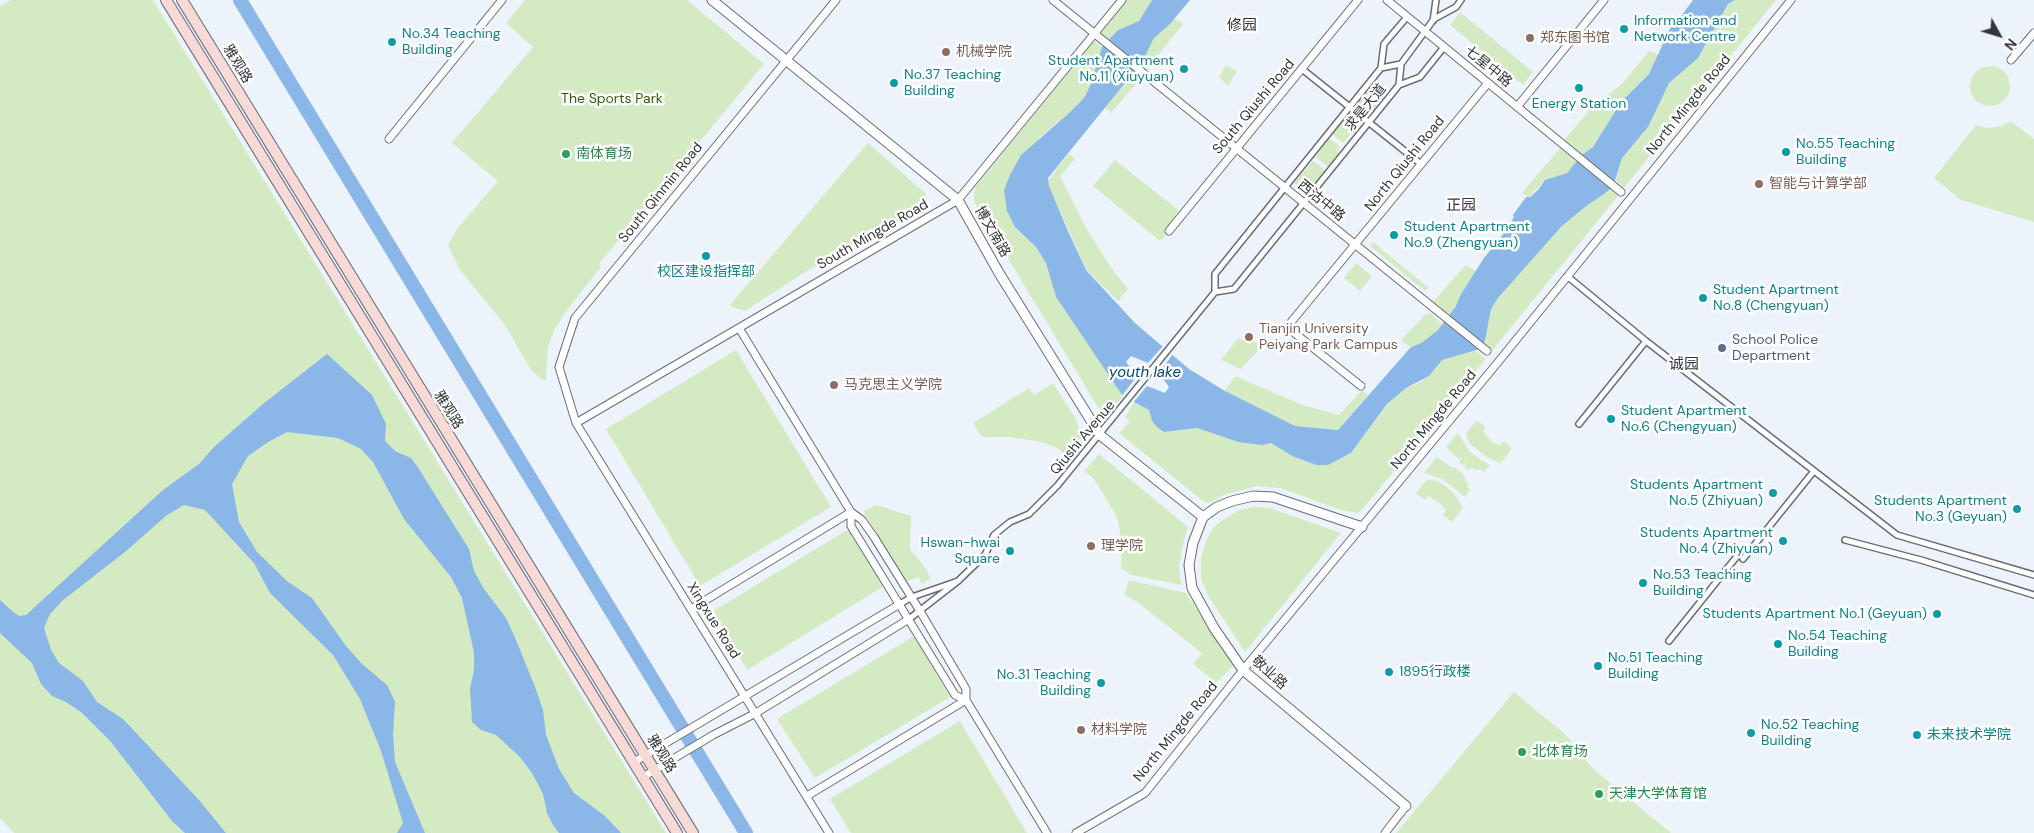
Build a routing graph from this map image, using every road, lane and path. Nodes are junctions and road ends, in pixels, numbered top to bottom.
1 (166, 0) edge
2 (182, 0) edge
3 (502, 0) edge
4 (712, 0) edge
5 (836, 0) edge
6 (1053, 0) edge
7 (1122, 0) edge
8 (1358, 0) edge
9 (1387, 0) edge
10 (1436, 0) edge
11 (1461, 0) edge
12 (1604, 0) edge
13 (1792, 0) edge
14 (1408, 17) junction
15 (1433, 21) junction
16 (1425, 32) junction
17 (2034, 32) edge
18 (1094, 34) junction
19 (1444, 47) junction
20 (786, 60) junction
21 (2011, 60) dead end
22 (1401, 64) junction
23 (1381, 68) junction
24 (1302, 69) junction
25 (1488, 83) junction
26 (1400, 85) junction
27 (1349, 107) junction
28 (1517, 107) junction
29 (1369, 123) junction
30 (389, 139) dead end
31 (1236, 148) junction
32 (1421, 164) junction
33 (1285, 187) junction
34 (1621, 192) dead end
35 (958, 200) junction
36 (1304, 203) junction
37 (1169, 231) dead end
38 (1355, 244) junction
39 (1567, 276) junction
40 (1215, 292) junction
41 (739, 328) junction
42 (1646, 342) junction
43 (1487, 351) dead end
44 (1361, 386) dead end
45 (576, 423) junction
46 (1578, 424) dead end
47 (1100, 435) junction
48 (1814, 471) junction
49 (851, 512) junction
50 (1203, 517) junction
51 (1362, 526) junction
52 (1845, 540) dead end
53 (2034, 576) edge
54 (958, 581) junction
55 (2034, 595) edge
56 (912, 597) junction
57 (900, 604) junction
58 (691, 609) junction
59 (920, 611) junction
60 (909, 619) junction
61 (1669, 641) dead end
62 (1242, 670) junction
63 (745, 695) junction
64 (966, 700) junction
65 (756, 713) junction
66 (645, 755) junction
67 (634, 762) junction
68 (654, 770) junction
69 (643, 777) junction
70 (806, 796) junction
71 (1406, 806) joint
72 (677, 833) edge
73 (693, 833) edge
74 (829, 833) edge
75 (1046, 833) edge
76 (1076, 833) edge
77 (1385, 833) edge

1 - 67 main road, 雅观路
2 - 66 main road, 雅观路
3 - 30 street
4 - 20 street, 博文南路
5 - 20 street, South Qinmin Road
6 - 18 street, 西沽中路
7 - 18 street, South Mingde Road
8 - 24 street, South Qiushi Road
9 - 14 street, 七星中路
10 - 15 street
11 - 15 street
12 - 28 street
13 - 39 street, North Mingde Road
14 - 16 street, 七星中路
14 - 23 street
15 - 16 street
16 - 19 street, 七星中路
16 - 22 street
17 - 21 street
18 - 31 street, 西沽中路
18 - 35 street, South Mingde Road
19 - 25 street, 七星中路
19 - 26 street
20 - 35 street, 博文南路
20 - 45 street, South Qinmin Road
22 - 23 street, 求是大道
22 - 26 street, 求是大道
23 - 27 street, 求是大道
24 - 27 street
24 - 31 street, South Qiushi Road
25 - 28 street, 七星中路
25 - 32 street, North Qiushi Road
26 - 29 street, 求是大道
27 - 29 street
27 - 33 street, 求是大道
28 - 34 street, 七星中路
29 - 32 street
29 - 36 street, 求是大道
31 - 33 street, 西沽中路
31 - 37 street, South Qiushi Road
32 - 38 street, North Qiushi Road
33 - 36 street, 西沽中路
33 - 40 street, 求是大道
35 - 41 street, South Mingde Road
35 - 47 street, 博文南路
36 - 38 street, 西沽中路
36 - 40 street, 求是大道
38 - 43 street, 西沽中路
38 - 44 street, North Qiushi Road
39 - 42 street
39 - 51 street, North Mingde Road
40 - 47 street, Qiushi Avenue
41 - 45 street, South Mingde Road
41 - 49 street
42 - 46 street
42 - 48 street
45 - 58 street, Xingxue Road
47 - 50 street, 博文南路
47 - 54 street, Qiushi Avenue
48 - 53 street
48 - 61 street
49 - 56 street
49 - 57 street
49 - 58 street
50 - 51 street
50 - 62 street, 敬业路
51 - 62 street, North Mingde Road
52 - 55 street
54 - 56 street
54 - 59 street, Qiushi Avenue
56 - 57 street
56 - 59 street
57 - 60 street
57 - 63 street
58 - 63 street, Xingxue Road
59 - 60 street, Qiushi Avenue
59 - 64 street
60 - 64 street
60 - 65 street
62 - 71 street, 敬业路
62 - 76 street, North Mingde Road
63 - 65 street, Xingxue Road
63 - 66 street
64 - 70 street
64 - 75 street
65 - 68 street
65 - 70 street, Xingxue Road
66 - 67 street
66 - 68 main road, 雅观路
67 - 69 main road, 雅观路
68 - 69 street
68 - 73 main road, 雅观路
69 - 72 main road, 雅观路
70 - 74 street, Xingxue Road
71 - 77 street

